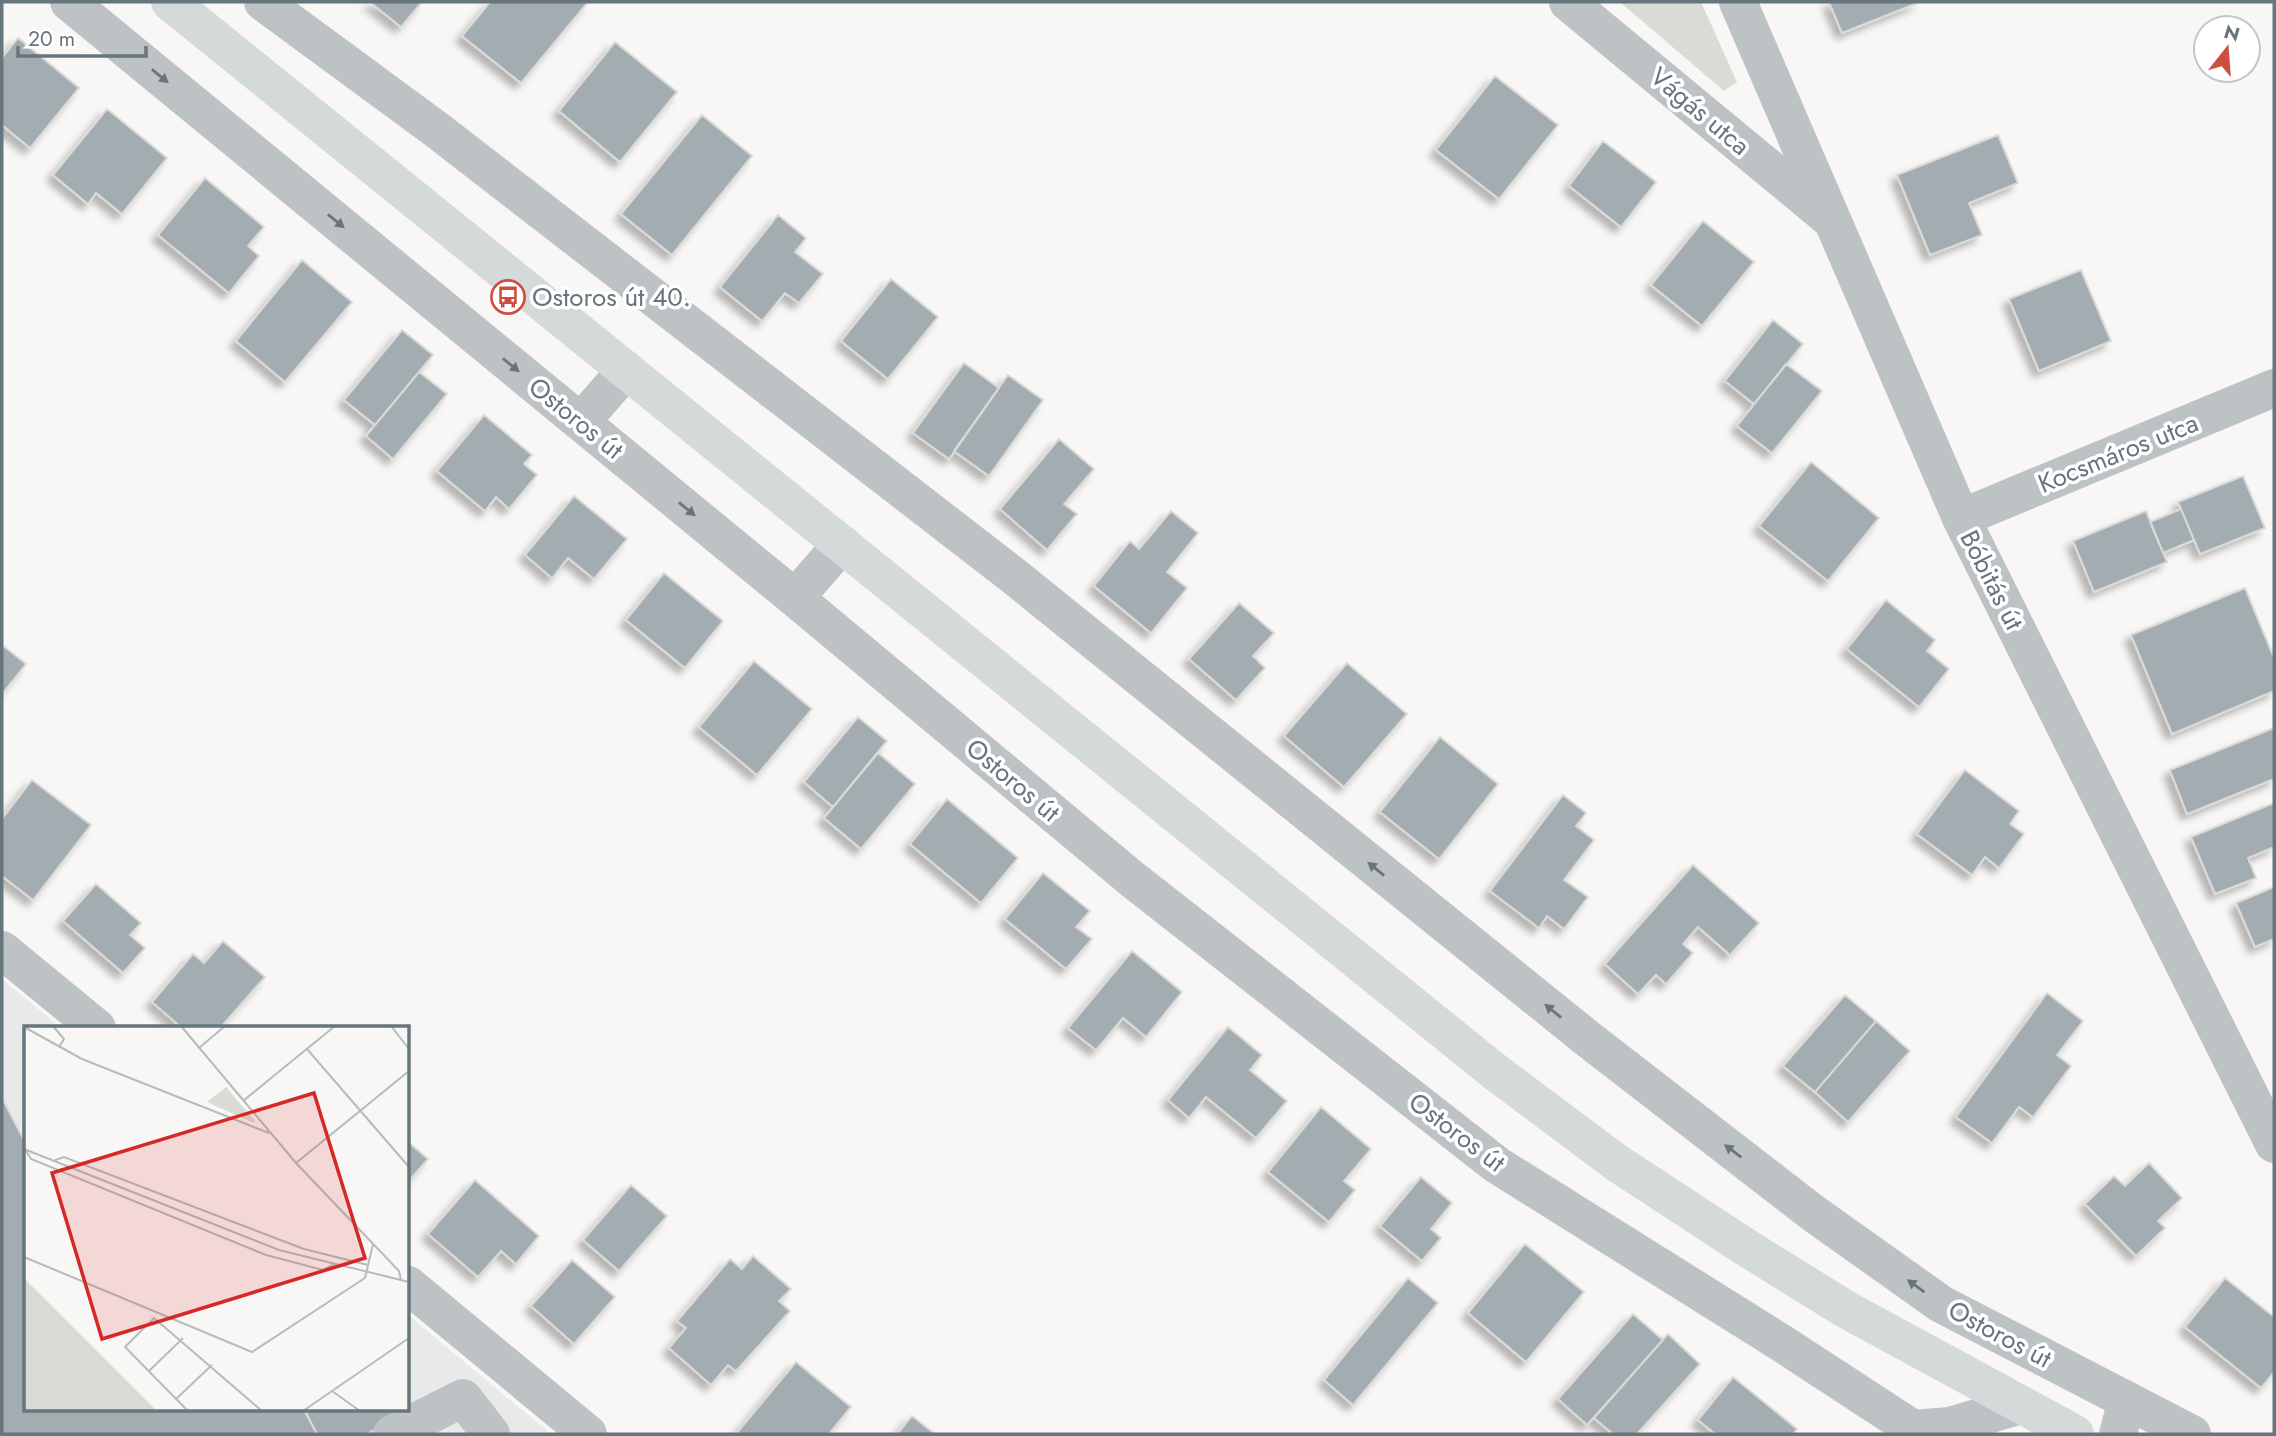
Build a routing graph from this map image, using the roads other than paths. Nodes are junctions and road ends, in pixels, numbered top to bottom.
1 (69, 2) edge
2 (170, 2) edge
3 (263, 2) edge
4 (1568, 2) edge
5 (1738, 2) edge
6 (1832, 220) junction
7 (626, 370) junction
8 (2274, 388) edge
9 (581, 422) junction
10 (1961, 518) junction
11 (842, 544) junction
12 (795, 598) junction
13 (2, 950) edge
14 (95, 1026) edge
15 (2274, 1144) edge
16 (410, 1287) edge
17 (2021, 1405) junction
18 (2122, 1417) edge
19 (392, 1434) edge
20 (491, 1434) edge
21 (588, 1434) edge
22 (2075, 1434) edge
23 (2192, 1434) edge

1 -> 9 street, Ostoros út
2 - 7 main road, Ostoros út
18 -> 3 street, Ostoros út
4 - 6 street, Vágás utca
5 - 6 street, Bóbitás út
6 - 10 street, Bóbitás út
7 - 9 street
7 - 11 main road, Ostoros út
8 - 10 street, Kocsmáros utca
9 -> 12 street, Ostoros út
10 - 15 street, Bóbitás út
11 - 12 street
11 - 17 main road, Ostoros út
12 - 17 street, Ostoros út
13 - 14 street
16 - 21 street
17 - 22 main road, Ostoros út
18 - 23 street, Ostoros út
19 - 20 street

